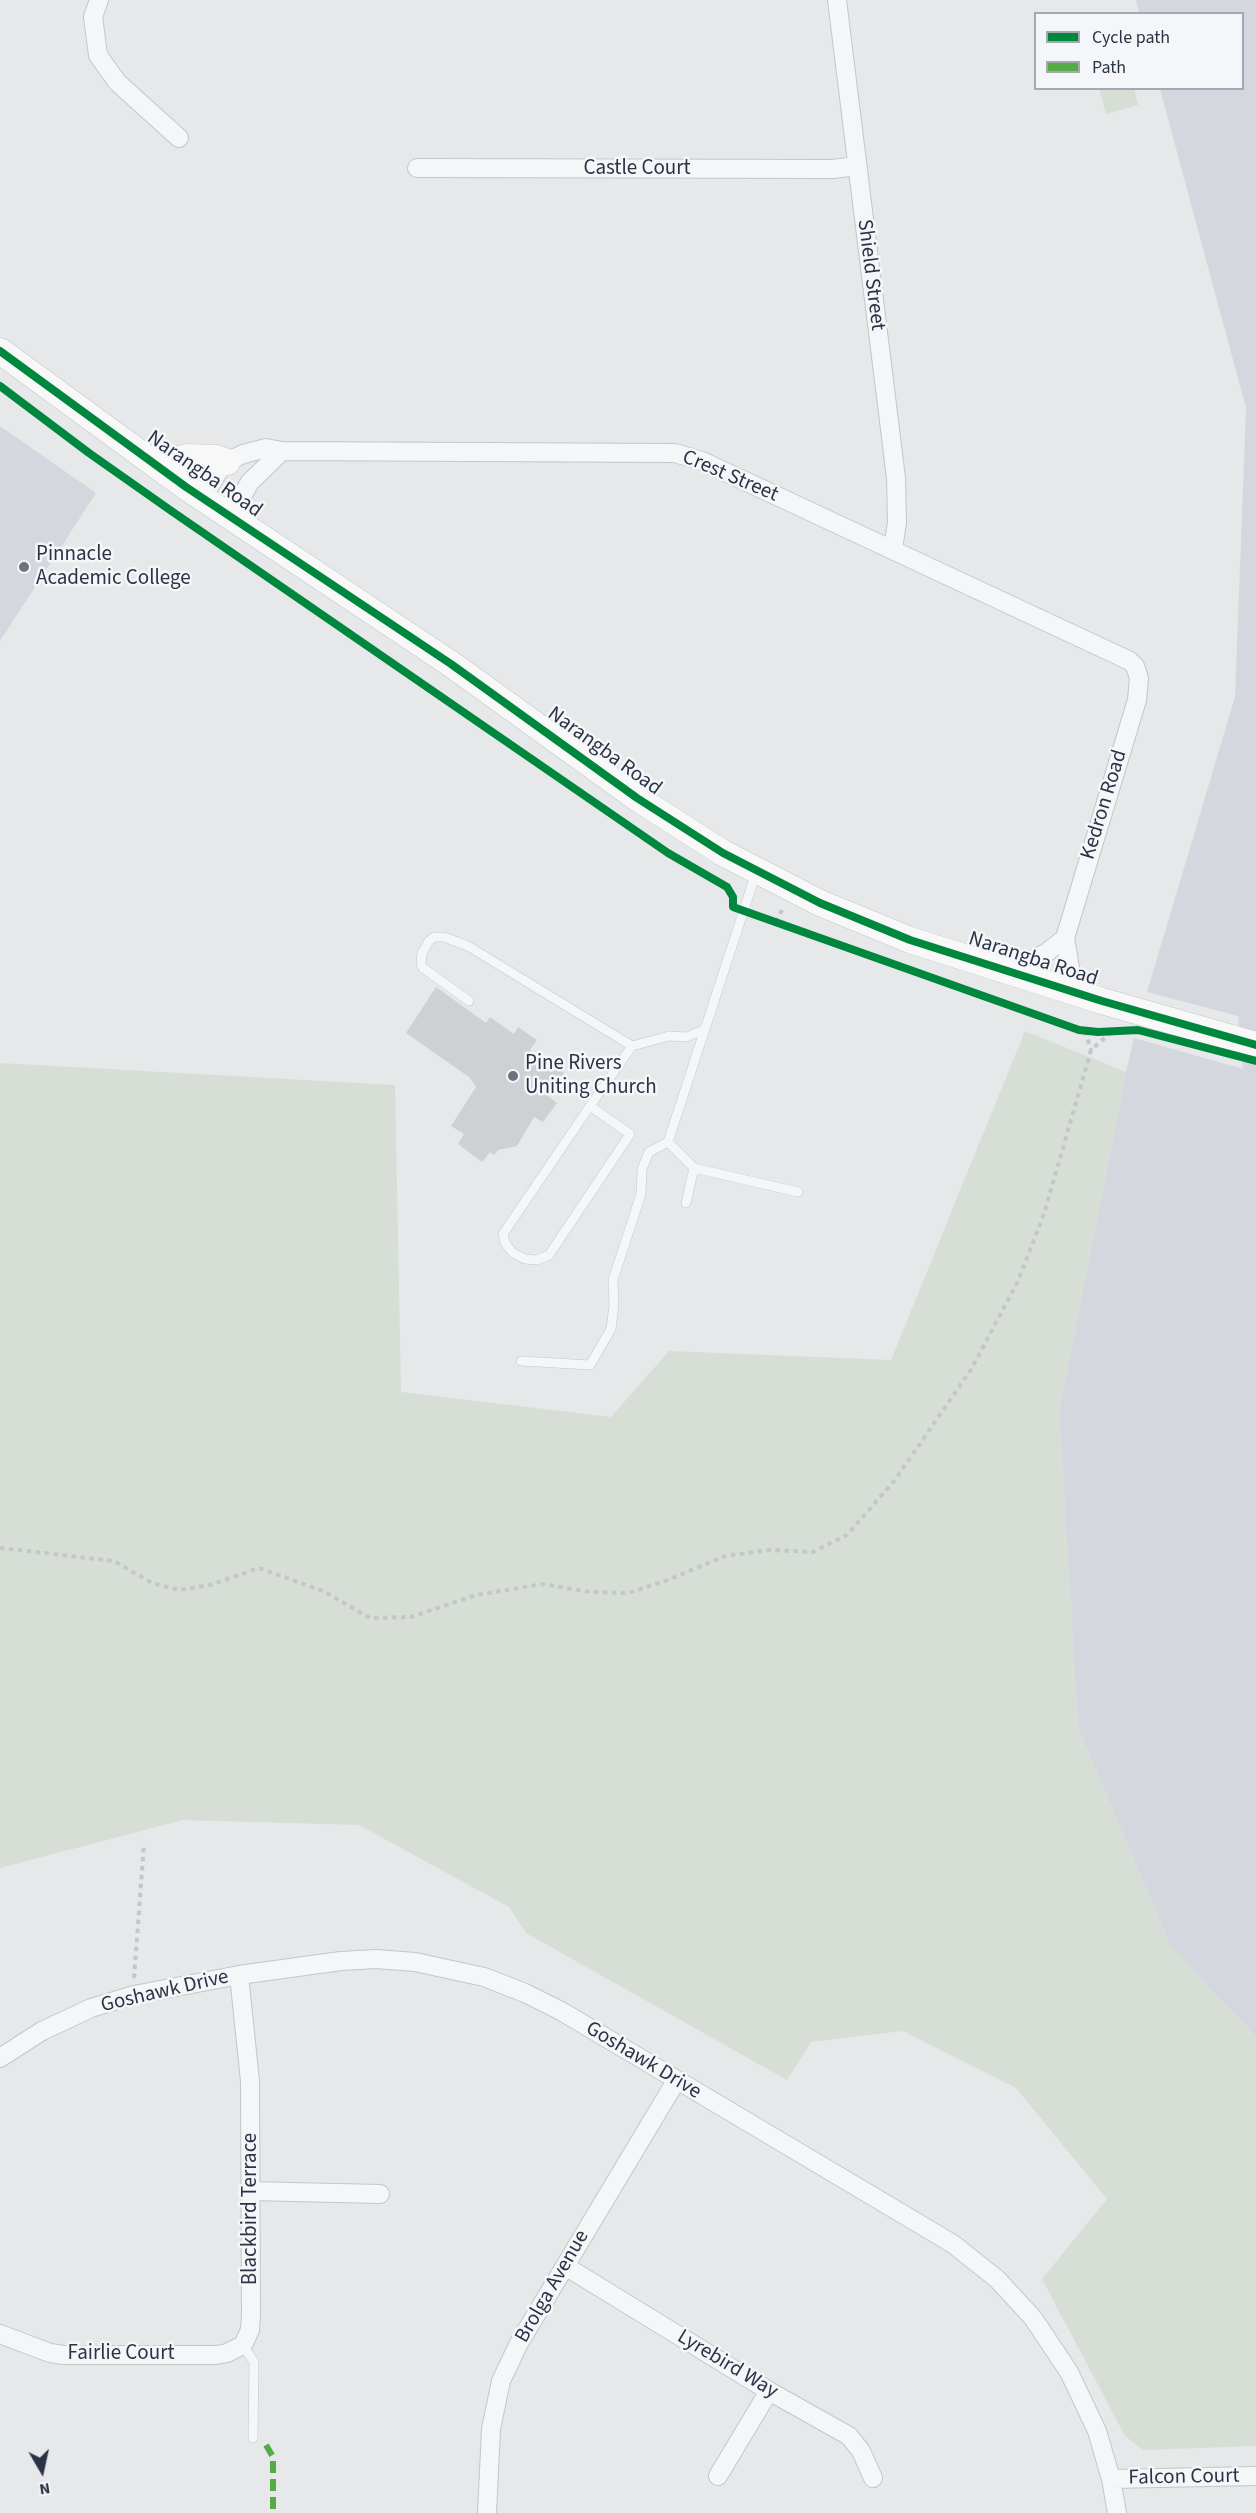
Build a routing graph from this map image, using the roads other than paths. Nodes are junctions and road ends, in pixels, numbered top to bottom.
1 (99, 0) edge
2 (837, 0) edge
3 (179, 138) dead end
4 (856, 166) junction
5 (417, 168) dead end
6 (0, 351) edge
7 (282, 451) junction
8 (227, 462) junction
9 (156, 464) junction
10 (203, 497) junction
11 (231, 516) junction
12 (892, 549) junction
13 (1138, 671) joint
14 (757, 871) junction
15 (1065, 938) junction
16 (1009, 972) junction
17 (1074, 992) junction
18 (469, 1001) dead end
19 (705, 1029) junction
20 (1256, 1045) edge
21 (632, 1046) junction
22 (590, 1106) junction
23 (668, 1142) junction
24 (694, 1168) junction
25 (798, 1192) dead end
26 (686, 1203) dead end
27 (521, 1361) dead end
28 (239, 1975) junction
29 (0, 2058) edge
30 (676, 2081) junction
31 (251, 2191) junction
32 (380, 2194) dead end
33 (565, 2266) junction
34 (0, 2334) edge
35 (243, 2346) junction
36 (769, 2391) junction
37 (254, 2438) dead end
38 (718, 2476) dead end
39 (1256, 2476) edge
40 (873, 2478) dead end
41 (1111, 2479) junction
42 (487, 2513) edge
43 (1117, 2513) edge

1 - 3 street
2 - 4 street, Shield Street
4 - 5 street, Castle Court
4 - 12 street, Shield Street
6 - 9 main road, Narangba Road
7 - 8 street, Crest Street
7 - 11 street
7 - 12 street, Crest Street
8 - 9 main road
8 - 10 street
9 - 10 main road, Narangba Road
10 - 11 main road, Narangba Road
11 - 14 main road, Narangba Road
12 - 13 street, Crest Street
13 - 15 street, Kedron Road
14 - 16 main road, Narangba Road
14 - 19 lane
15 - 16 street
15 - 17 street, Kedron Road
16 - 17 main road, Narangba Road
17 - 20 main road, Narangba Road
18 - 21 lane
19 - 21 lane
19 - 23 lane
21 - 22 lane
22 - 22 lane
23 - 24 lane
23 - 27 lane
24 - 25 lane
24 - 26 lane
28 - 29 street, Goshawk Drive
28 - 30 street, Goshawk Drive
28 - 31 street, Blackbird Terrace
30 - 33 street, Brolga Avenue
30 - 41 street, Goshawk Drive
31 - 32 street
31 - 35 street, Blackbird Terrace
33 - 36 street, Lyrebird Way
33 - 42 street, Brolga Avenue
34 - 35 street, Fairlie Court
35 - 37 lane
36 - 38 street
36 - 40 street, Lyrebird Way
39 - 41 street, Falcon Court
41 - 43 street, Goshawk Drive

